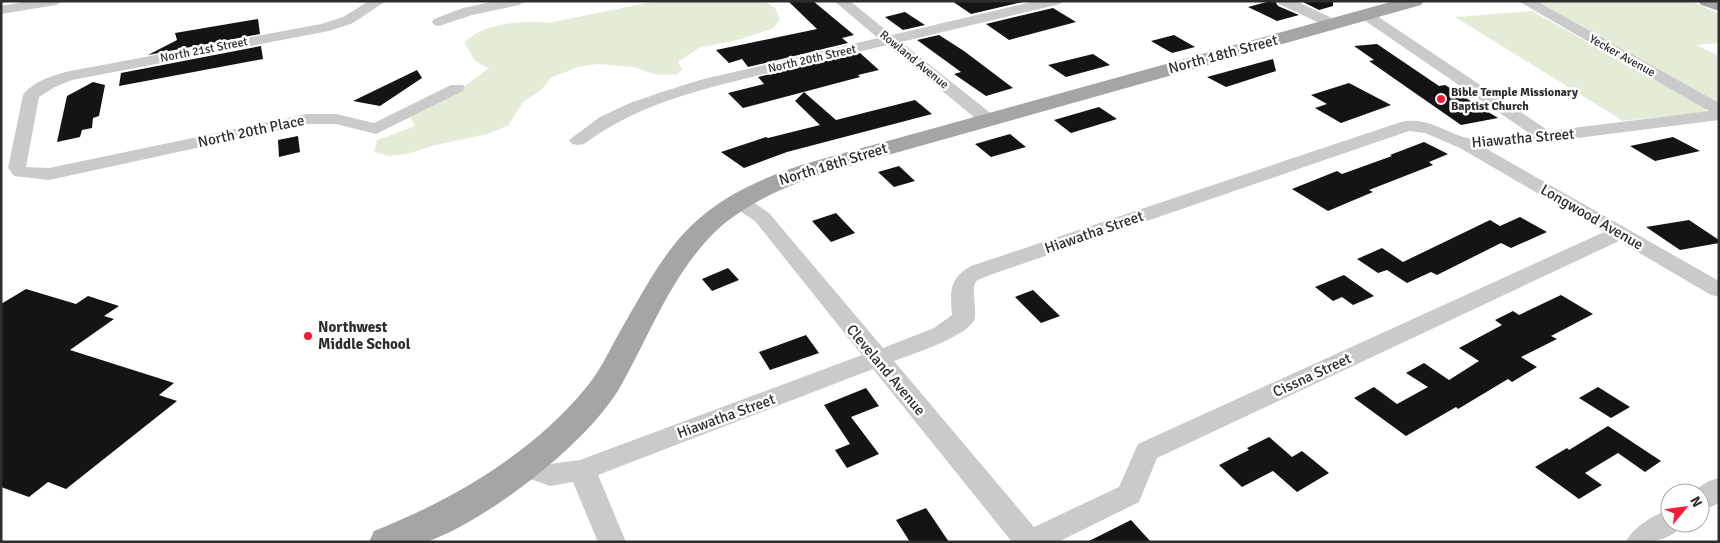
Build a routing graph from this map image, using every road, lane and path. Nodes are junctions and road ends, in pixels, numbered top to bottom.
1 (56, 1) edge
2 (379, 1) edge
3 (519, 1) edge
4 (841, 1) edge
5 (1054, 1) edge
6 (1284, 1) edge
7 (1415, 1) edge
8 (1525, 1) edge
9 (1707, 1) edge
10 (1719, 6) edge
11 (1, 10) edge
12 (1366, 15) junction
13 (440, 22) dead end
14 (1334, 24) junction
15 (889, 40) junction
16 (457, 88) dead end
17 (1719, 110) edge
18 (1719, 115) edge
19 (987, 119) junction
20 (1546, 137) junction
21 (578, 140) dead end
22 (1466, 144) junction
23 (38, 174) joint
24 (739, 202) junction
25 (1619, 233) junction
26 (1719, 274) edge
27 (1696, 277) junction
28 (1719, 290) edge
29 (877, 360) junction
30 (525, 467) junction
31 (582, 470) junction
32 (1660, 528) edge
33 (387, 542) edge
34 (612, 542) edge
35 (1030, 542) edge
36 (1640, 542) edge

1 - 11 street
2 - 23 street, North 21st Street
3 - 13 street
4 - 15 street, Rowland Avenue
5 - 15 street, North 20th Street
6 - 14 street
7 - 12 main road, North 18th Street
8 - 17 street, Yecker Avenue
9 - 10 main road
12 - 14 main road, North 18th Street
12 - 20 street
14 - 19 main road, North 18th Street
15 - 19 street, Rowland Avenue
15 - 21 street, North 20th Street
16 - 23 street, North 20th Place
18 - 20 street, Hiawatha Street
19 - 24 main road, North 18th Street
20 - 22 street, Hiawatha Street
22 - 25 street, Longwood Avenue
22 - 29 street, Hiawatha Street
24 - 29 street, Cleveland Avenue
24 - 30 main road, North 18th Street
25 - 27 street, Longwood Avenue
25 - 35 street, Cissna Street
26 - 27 street
27 - 28 street, Longwood Avenue
29 - 31 street, Hiawatha Street
29 - 35 street, Cleveland Avenue
30 - 31 street, Hiawatha Street
30 - 33 main road, North 18th Street
31 - 34 street
32 - 36 street

